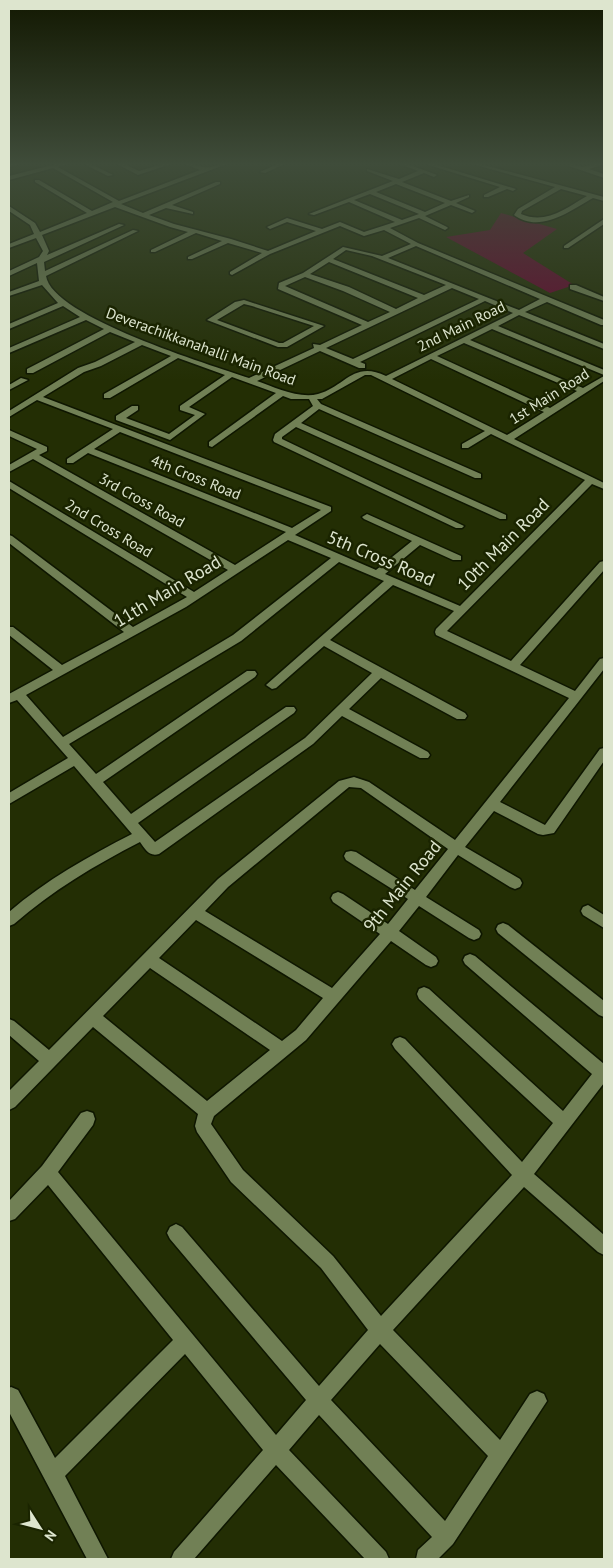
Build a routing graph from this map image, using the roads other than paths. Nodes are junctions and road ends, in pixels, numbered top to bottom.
1 (35, 235) edge
2 (39, 235) edge
3 (98, 235) edge
4 (128, 235) edge
5 (186, 235) edge
6 (211, 235) edge
7 (314, 235) edge
8 (399, 235) edge
9 (583, 235) edge
10 (229, 240) junction
11 (416, 244) junction
12 (9, 246) edge
13 (566, 247) dead end
14 (153, 251) dead end
15 (268, 253) junction
16 (190, 258) dead end
17 (382, 258) junction
18 (41, 260) junction
19 (328, 260) junction
20 (232, 273) dead end
21 (9, 274) edge
22 (304, 274) junction
23 (42, 279) junction
24 (452, 285) junction
25 (573, 287) dead end
26 (9, 294) edge
27 (424, 298) junction
28 (486, 298) junction
29 (548, 298) junction
30 (604, 299) edge
31 (64, 303) junction
32 (396, 311) junction
33 (521, 312) junction
34 (86, 317) junction
35 (604, 323) edge
36 (366, 324) junction
37 (493, 326) junction
38 (9, 327) edge
39 (110, 329) junction
40 (604, 336) edge
41 (298, 338) junction
42 (464, 340) junction
43 (141, 342) junction
44 (593, 342) junction
45 (320, 347) junction
46 (604, 347) edge
47 (9, 352) edge
48 (178, 355) junction
49 (431, 356) junction
50 (354, 362) junction
51 (30, 370) dead end
52 (372, 372) junction
53 (231, 374) junction
54 (604, 374) edge
55 (387, 378) junction
56 (604, 378) edge
57 (24, 380) dead end
58 (250, 381) junction
59 (9, 388) edge
60 (584, 391) junction
61 (282, 393) junction
62 (107, 396) dead end
63 (36, 397) junction
64 (312, 397) junction
65 (318, 406) junction
66 (135, 408) dead end
67 (551, 412) junction
68 (9, 414) edge
69 (295, 423) junction
70 (119, 429) junction
71 (492, 430) junction
72 (9, 433) edge
73 (509, 438) junction
74 (212, 444) dead end
75 (466, 446) dead end
76 (87, 450) junction
77 (34, 456) junction
78 (70, 461) dead end
79 (9, 469) edge
80 (478, 476) dead end
81 (591, 479) junction
82 (9, 484) edge
83 (604, 486) edge
84 (367, 517) dead end
85 (503, 517) dead end
86 (459, 526) dead end
87 (291, 534) junction
88 (9, 538) edge
89 (419, 541) junction
90 (338, 558) junction
91 (457, 558) dead end
92 (604, 564) edge
93 (236, 570) junction
94 (377, 576) junction
95 (391, 581) junction
96 (194, 597) junction
97 (460, 610) junction
98 (9, 630) edge
99 (133, 633) junction
100 (323, 641) junction
101 (604, 662) edge
102 (513, 666) junction
103 (62, 671) junction
104 (380, 672) junction
105 (252, 674) dead end
106 (272, 685) dead end
107 (14, 696) edge
108 (577, 697) junction
109 (290, 710) dead end
110 (340, 710) junction
111 (461, 716) dead end
112 (62, 743) junction
113 (604, 752) edge
114 (424, 755) dead end
115 (76, 759) junction
116 (95, 781) junction
117 (9, 799) edge
118 (492, 804) junction
119 (129, 822) junction
120 (140, 836) junction
121 (457, 848) junction
122 (351, 856) dead end
123 (515, 883) dead end
124 (338, 898) dead end
125 (417, 898) junction
126 (194, 911) junction
127 (588, 911) dead end
128 (9, 920) edge
129 (604, 922) edge
130 (503, 929) dead end
131 (390, 932) junction
132 (474, 934) dead end
133 (148, 959) junction
134 (470, 960) dead end
135 (431, 961) dead end
136 (424, 994) dead end
137 (334, 997) junction
138 (604, 1010) edge
139 (91, 1016) junction
140 (9, 1026) edge
141 (400, 1044) dead end
142 (283, 1050) junction
143 (49, 1060) junction
144 (603, 1073) edge
145 (9, 1102) edge
146 (207, 1111) junction
147 (87, 1119) dead end
148 (564, 1122) junction
149 (48, 1172) junction
150 (523, 1174) junction
151 (9, 1213) edge
152 (176, 1233) dead end
153 (604, 1246) edge
154 (380, 1330) junction
155 (185, 1341) junction
156 (9, 1399) edge
157 (319, 1401) junction
158 (537, 1401) dead end
159 (276, 1451) junction
160 (500, 1454) junction
161 (53, 1474) junction
162 (446, 1536) junction
163 (98, 1559) edge
164 (181, 1559) edge
165 (378, 1559) edge
166 (424, 1559) edge

1 - 12 street
2 - 18 street
3 - 18 street
4 - 23 street
5 - 14 street
6 - 10 street
7 - 15 street
8 - 11 street
9 - 13 street
10 - 15 street
10 - 16 street
11 - 17 street
11 - 29 street
15 - 20 street
17 - 19 street
17 - 24 street
18 - 21 street
18 - 23 street
19 - 22 street
19 - 27 street
22 - 32 street
22 - 36 street
23 - 26 street
23 - 31 street, Deverachikkanahalli Main Road
24 - 27 street
24 - 28 street
25 - 30 street
27 - 32 street
28 - 33 street
28 - 50 street
29 - 33 street, 2nd Main Road
29 - 35 street
31 - 34 street, Deverachikkanahalli Main Road
31 - 38 street
32 - 36 street
33 - 37 street, 2nd Main Road
33 - 44 street
34 - 39 street, Deverachikkanahalli Main Road
34 - 47 street
36 - 45 street
37 - 42 street, 2nd Main Road
37 - 54 street
39 - 43 street, Deverachikkanahalli Main Road
39 - 51 street
40 - 44 street
41 - 41 street
41 - 45 street
42 - 49 street, 2nd Main Road
42 - 60 street
43 - 48 street, Deverachikkanahalli Main Road
43 - 63 street
44 - 46 street
45 - 50 street
45 - 58 street
48 - 53 street, Deverachikkanahalli Main Road
48 - 62 street
49 - 55 street, 2nd Main Road
49 - 67 street
50 - 52 street
52 - 55 street
52 - 64 street, Deverachikkanahalli Main Road
53 - 58 street, Deverachikkanahalli Main Road
53 - 66 street
55 - 71 street
56 - 60 street, 1st Main Road
57 - 59 street
58 - 61 street, Deverachikkanahalli Main Road
60 - 67 street, 1st Main Road
61 - 64 street, Deverachikkanahalli Main Road
61 - 74 street
63 - 68 street
63 - 70 street
64 - 65 street
65 - 69 street
65 - 80 street
67 - 73 street, 1st Main Road
69 - 85 street
69 - 86 street
70 - 76 street
70 - 87 street, 11th Main Road
71 - 73 street
71 - 75 street
72 - 77 street
73 - 81 street
76 - 78 street
76 - 87 street, 4th Cross Road
77 - 79 street
77 - 93 street, 3rd Cross Road
81 - 83 street
81 - 97 street, 10th Main Road
82 - 96 street, 2nd Cross Road
84 - 89 street
87 - 90 street, 5th Cross Road
87 - 93 street, 11th Main Road
88 - 99 street
89 - 91 street
89 - 94 street
90 - 94 street, 5th Cross Road
90 - 112 street
92 - 102 street
93 - 96 street, 11th Main Road
94 - 95 street, 5th Cross Road
95 - 97 street, 5th Cross Road
95 - 100 street
96 - 99 street, 11th Main Road
97 - 102 street, 10th Main Road
98 - 103 street
99 - 103 street, 11th Main Road
100 - 104 street
100 - 106 street
101 - 108 street, 9th Main Road
102 - 108 street
103 - 107 street, 11th Main Road
104 - 110 street
104 - 111 street
105 - 116 street
107 - 112 street, 11th Main Road
108 - 118 street, 9th Main Road
109 - 119 street
110 - 114 street
110 - 120 street, 11th Main Road
112 - 115 street, 11th Main Road
113 - 118 street
115 - 116 street, 11th Main Road
115 - 117 street
116 - 119 street, 11th Main Road
118 - 121 street, 9th Main Road
119 - 120 street, 11th Main Road
120 - 128 street
121 - 123 street
121 - 125 street, 9th Main Road
121 - 126 street
122 - 125 street
124 - 131 street
125 - 131 street, 9th Main Road
125 - 132 street
126 - 133 street
126 - 137 street
127 - 129 street
130 - 138 street
131 - 135 street
131 - 137 street, 9th Main Road
133 - 139 street
133 - 142 street
134 - 144 street
136 - 148 street
137 - 142 street, 9th Main Road
139 - 143 street
139 - 146 street
140 - 143 street
141 - 150 street
142 - 146 street, 9th Main Road
143 - 145 street
144 - 148 street
146 - 154 street
147 - 149 street
148 - 150 street
149 - 151 street
149 - 155 street
150 - 153 street
150 - 154 street
152 - 157 street
154 - 157 street
154 - 160 street
155 - 159 street
155 - 161 street
156 - 161 street
157 - 159 street
157 - 162 street
158 - 160 street
159 - 164 street
159 - 165 street
160 - 162 street
161 - 163 street
162 - 166 street

